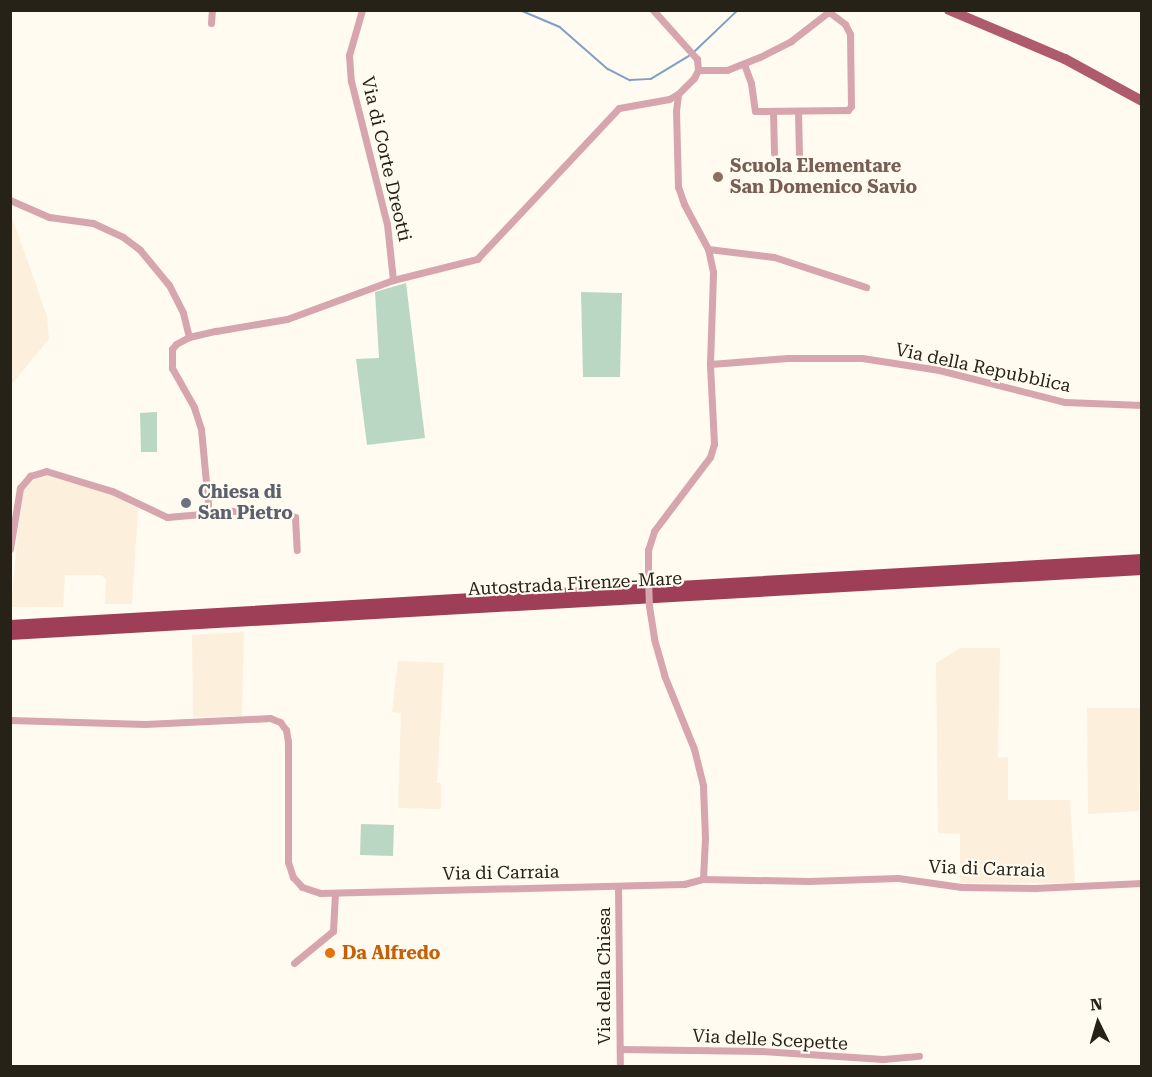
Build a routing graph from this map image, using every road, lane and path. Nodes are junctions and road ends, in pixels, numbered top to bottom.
1 (212, 10) edge
2 (362, 10) edge
3 (653, 10) edge
4 (950, 10) edge
5 (830, 11) edge
6 (211, 23) dead end
7 (744, 64) junction
8 (698, 70) junction
9 (678, 94) junction
10 (1142, 101) edge
11 (772, 111) junction
12 (798, 111) junction
13 (774, 153) dead end
14 (799, 155) dead end
15 (10, 200) edge
16 (708, 249) junction
17 (393, 280) junction
18 (866, 287) dead end
19 (189, 337) junction
20 (710, 364) junction
21 (1142, 405) edge
22 (208, 510) junction
23 (10, 549) edge
24 (297, 550) dead end
25 (1142, 560) edge
26 (1142, 569) edge
27 (10, 626) edge
28 (10, 634) edge
29 (10, 720) edge
30 (703, 879) junction
31 (1142, 883) edge
32 (618, 886) junction
33 (335, 894) junction
34 (294, 963) dead end
35 (620, 1049) junction
36 (919, 1056) dead end
37 (620, 1066) edge

1 - 6 street
2 - 17 street, Via di Corte Dreotti
3 - 8 street
4 - 10 main road
5 - 7 street
5 - 12 street
7 - 8 street
7 - 11 street
8 - 9 street
9 - 16 street
9 - 17 street
11 - 12 street
11 - 13 street
12 - 14 street
15 - 19 street
16 - 18 street
16 - 20 street
17 - 19 street
19 - 22 street
20 - 21 street, Via della Repubblica
20 - 30 street, bridge
22 - 23 street
22 - 24 street
25 - 27 highway, Autostrada Firenze-Mare
26 - 28 highway, Autostrada Firenze-Mare
29 - 33 street, Via di Carraia
30 - 31 street, Via di Carraia
30 - 32 street, Via di Carraia
32 - 33 street, Via di Carraia
32 - 35 street, Via della Chiesa
33 - 34 street
35 - 36 street, Via delle Scepette
35 - 37 street, Via della Chiesa

